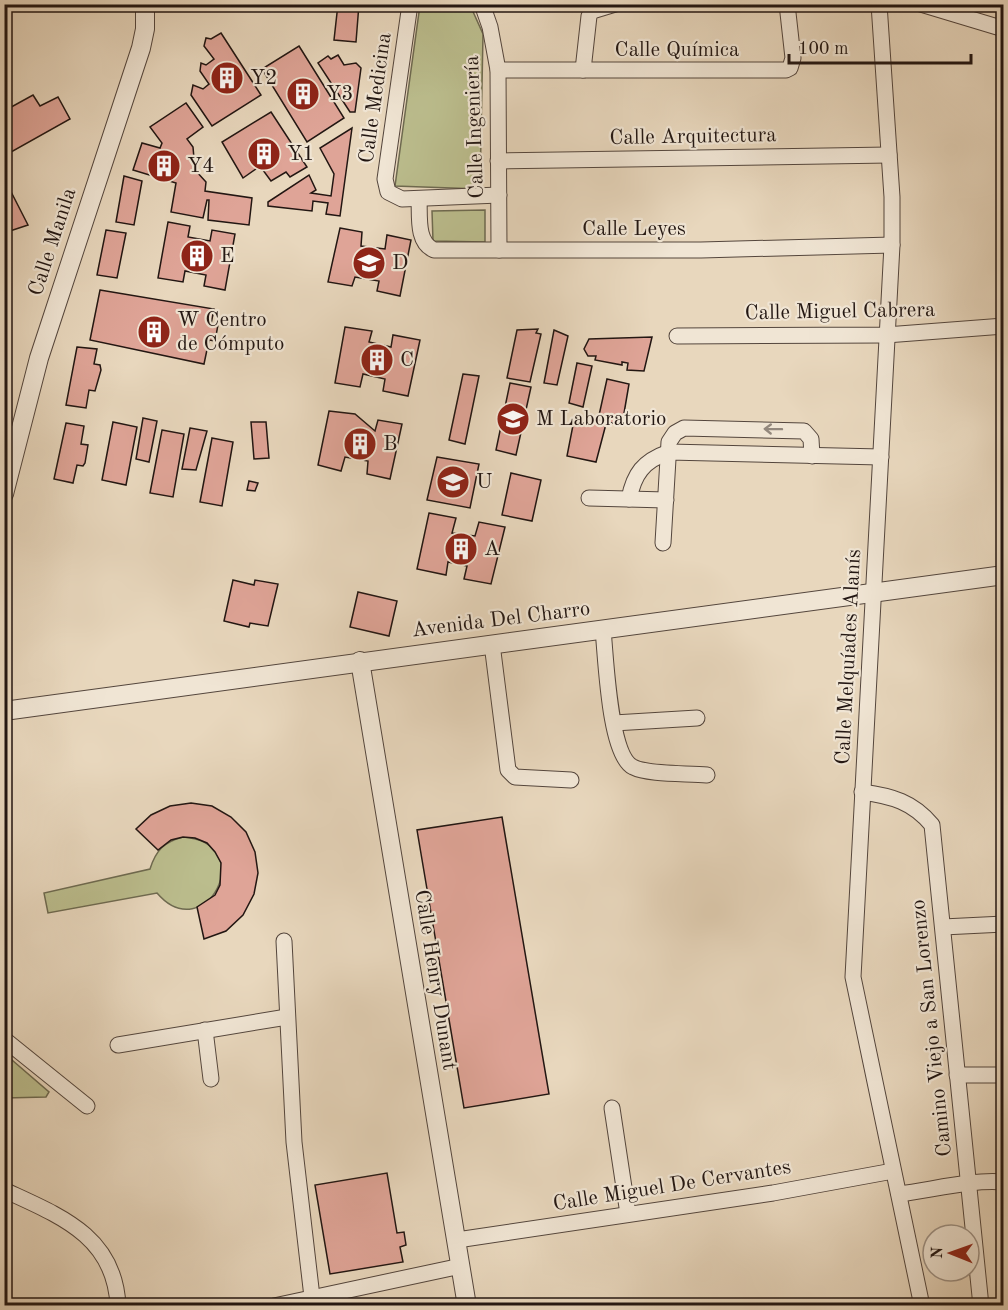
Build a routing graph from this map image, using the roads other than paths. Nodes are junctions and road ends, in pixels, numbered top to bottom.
1 (145, 4) edge
2 (410, 4) edge
3 (482, 4) edge
4 (615, 4) edge
5 (787, 4) edge
6 (879, 4) edge
7 (921, 4) edge
8 (1004, 29) edge
9 (498, 70) junction
10 (583, 70) junction
11 (889, 155) junction
12 (498, 161) junction
13 (499, 195) junction
14 (419, 199) junction
15 (892, 245) junction
16 (499, 250) junction
17 (1004, 326) edge
18 (886, 334) junction
19 (677, 336) dead end
20 (669, 452) junction
21 (812, 456) junction
22 (881, 457) junction
23 (4, 494) edge
24 (589, 498) dead end
25 (629, 499) junction
26 (666, 500) junction
27 (663, 543) dead end
28 (1004, 574) edge
29 (875, 592) junction
30 (603, 630) junction
31 (492, 644) junction
32 (360, 661) junction
33 (4, 711) edge
34 (697, 718) dead end
35 (614, 723) junction
36 (707, 775) dead end
37 (571, 780) dead end
38 (862, 792) junction
39 (1004, 924) edge
40 (943, 927) junction
41 (284, 941) dead end
42 (287, 1017) junction
43 (205, 1030) junction
44 (4, 1039) edge
45 (118, 1045) dead end
46 (957, 1075) junction
47 (1004, 1075) edge
48 (211, 1079) dead end
49 (87, 1106) dead end
50 (612, 1108) dead end
51 (893, 1171) junction
52 (1004, 1182) edge
53 (968, 1184) junction
54 (4, 1190) edge
55 (899, 1194) junction
56 (628, 1214) junction
57 (457, 1240) junction
58 (461, 1266) junction
59 (312, 1297) junction
60 (118, 1305) edge
61 (274, 1305) edge
62 (467, 1305) edge
63 (922, 1305) edge
64 (981, 1305) edge

1 - 23 street, Calle Manila
2 - 14 street, Calle Medicina
3 - 9 street, Calle Ingeniería
4 - 10 street
5 - 10 street, Calle Química
6 - 11 street, Calle Melquíades Alanís
7 - 8 street
9 - 10 street, Calle Química
9 - 12 street, Calle Ingeniería
11 - 12 street, Calle Arquitectura
11 - 15 street, Calle Melquíades Alanís
12 - 13 street, Calle Ingeniería
13 - 14 street, Calle Medicina
13 - 16 street, Calle Ingeniería
14 - 16 street, Calle Leyes
15 - 16 street, Calle Leyes
15 - 18 street, Calle Melquíades Alanís
17 - 18 street, Calle Miguel Cabrera
18 - 19 street, Calle Miguel Cabrera
18 - 22 street, Calle Melquíades Alanís
20 - 21 street
21 -> 20 street
20 - 25 street
20 - 26 street
21 - 22 street
22 - 29 street, Calle Melquíades Alanís
24 - 25 street
25 - 26 street
26 - 27 street
28 - 29 street, Avenida Del Charro
29 - 30 street, Avenida Del Charro
29 - 38 street, Calle Melquíades Alanís
30 - 31 street, Avenida Del Charro
30 - 35 street
31 - 32 street, Avenida Del Charro
31 - 37 street
32 - 33 street, Avenida Del Charro
32 - 57 street, Calle Henry Dunant
34 - 35 street
35 - 36 street
38 - 40 street, Camino Viejo a San Lorenzo
38 - 51 street, Calle Melquíades Alanís
39 - 40 street
40 - 46 street, Camino Viejo a San Lorenzo
41 - 42 street
42 - 43 street
42 - 59 street
43 - 45 street
43 - 48 street
44 - 49 street
46 - 47 street
46 - 53 street, Camino Viejo a San Lorenzo
50 - 56 street
51 - 55 street, Calle Melquíades Alanís
51 - 56 street, Calle Miguel De Cervantes
52 - 53 street
53 - 55 street
53 - 64 street, Camino Viejo a San Lorenzo
54 - 60 street
55 - 63 street, Calle Melquíades Alanís
56 - 57 street, Calle Miguel De Cervantes
57 - 58 street, Calle Henry Dunant
58 - 59 street
58 - 62 street, Calle Henry Dunant
59 - 61 street

